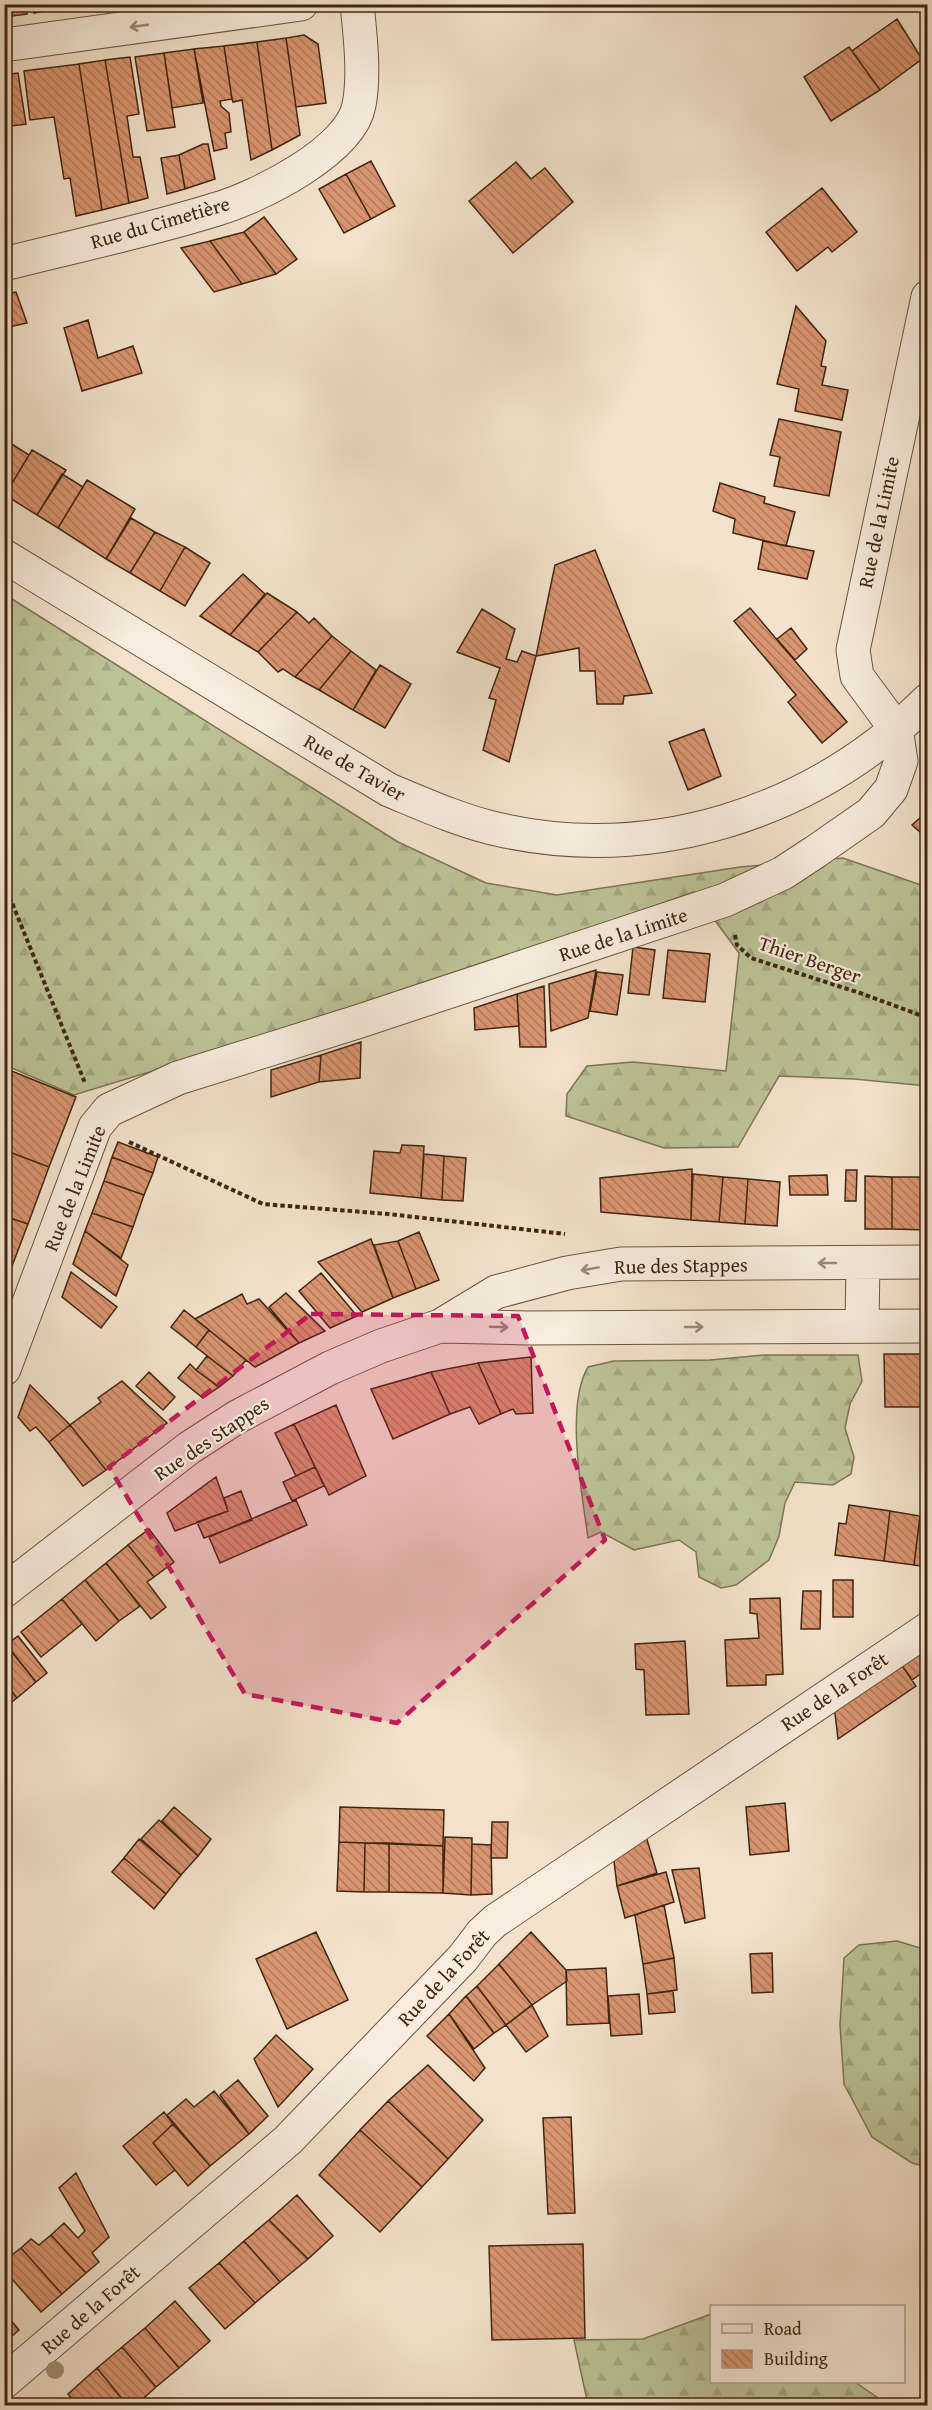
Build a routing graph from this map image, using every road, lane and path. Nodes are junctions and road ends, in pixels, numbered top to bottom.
1 (357, 4) edge
2 (300, 5) edge
3 (4, 45) edge
4 (4, 264) edge
5 (927, 297) edge
6 (4, 556) edge
7 (927, 700) edge
8 (896, 729) junction
9 (4, 883) edge
10 (746, 890) junction
11 (927, 1018) edge
12 (95, 1127) junction
13 (573, 1235) dead end
14 (927, 1262) edge
15 (863, 1263) junction
16 (440, 1326) junction
17 (862, 1326) junction
18 (927, 1326) edge
19 (4, 1369) edge
20 (4, 1591) edge
21 (927, 1629) edge
22 (4, 2382) edge
23 (4, 2397) edge
24 (12, 2406) edge

1 - 4 street, Rue du Cimetière
2 -> 3 street
5 - 8 street, Rue de la Limite
6 - 8 street, Rue de Tavier
7 - 8 street, Rue de Tavier
8 - 10 street, Rue de la Limite
9 - 12 path
10 - 11 path, Thier Berger
10 - 12 street, Rue de la Limite
12 - 13 path
12 - 19 street, Rue de la Limite
14 - 15 street, Rue des Stappes
15 -> 16 street, Rue des Stappes
15 - 17 street
16 -> 17 street, Rue des Stappes
16 - 20 street, Rue des Stappes
17 - 18 street, Rue des Stappes
21 - 22 street, Rue de la Forêt
23 - 24 street

